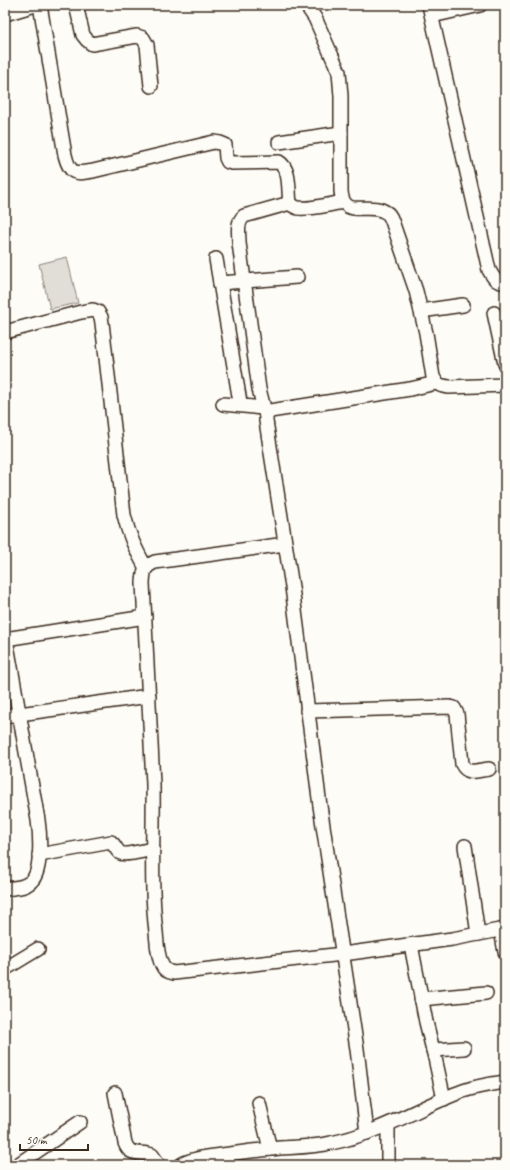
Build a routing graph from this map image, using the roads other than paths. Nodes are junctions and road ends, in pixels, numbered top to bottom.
1 (35, 5) edge
2 (40, 5) edge
3 (76, 5) edge
4 (306, 5) edge
5 (480, 5) edge
6 (430, 10) edge
7 (7, 11) edge
8 (151, 86) dead end
9 (341, 133) junction
10 (279, 142) dead end
11 (343, 202) junction
12 (290, 203) junction
13 (216, 259) dead end
14 (297, 277) dead end
15 (245, 281) junction
16 (505, 282) edge
17 (220, 283) junction
18 (463, 304) dead end
19 (421, 311) junction
20 (494, 313) dead end
21 (5, 332) edge
22 (505, 364) edge
23 (436, 383) junction
24 (505, 385) edge
25 (240, 402) dead end
26 (223, 404) dead end
27 (264, 412) junction
28 (285, 544) junction
29 (146, 568) junction
30 (145, 617) junction
31 (6, 639) edge
32 (149, 696) junction
33 (307, 711) junction
34 (19, 714) junction
35 (5, 716) edge
36 (489, 769) dead end
37 (465, 846) dead end
38 (153, 849) junction
39 (39, 855) junction
40 (5, 890) edge
41 (503, 930) edge
42 (478, 934) junction
43 (411, 945) junction
44 (38, 949) dead end
45 (505, 952) edge
46 (343, 954) junction
47 (5, 969) edge
48 (486, 993) dead end
49 (421, 999) junction
50 (464, 1048) dead end
51 (433, 1050) junction
52 (505, 1082) edge
53 (115, 1093) dead end
54 (444, 1099) junction
55 (259, 1103) dead end
56 (80, 1122) dead end
57 (388, 1125) junction
58 (367, 1133) junction
59 (270, 1149) junction
60 (17, 1165) edge
61 (159, 1165) edge
62 (181, 1165) edge
63 (388, 1165) edge

1 - 7 street
2 - 12 street
3 - 8 street
4 - 9 street
5 - 6 street
6 - 16 street
9 - 10 street
9 - 11 street
11 - 12 street
11 - 19 street
12 - 15 street
13 - 17 street
14 - 15 street
15 - 17 street
15 - 27 street
17 - 25 street
18 - 19 street
19 - 23 street
20 - 22 street
21 - 29 street
23 - 24 street
23 - 27 street
26 - 27 street
27 - 28 street
28 - 29 street
28 - 33 street
29 - 30 street
30 - 31 street
30 - 32 street
31 - 34 street
32 - 34 street
32 - 38 street
33 - 36 street
33 - 46 street
34 - 35 street
34 - 39 street
37 - 42 street
38 - 39 street
38 - 46 street
39 - 40 street
41 - 42 street
41 - 45 street
42 - 43 street
43 - 46 street
43 - 49 street
44 - 47 street
46 - 58 street
48 - 49 street
49 - 51 street
50 - 51 street
51 - 54 street
52 - 54 street
53 - 61 street
54 - 57 street
55 - 59 street
56 - 60 street
57 - 58 street
57 - 63 street
58 - 59 street
59 - 62 street

